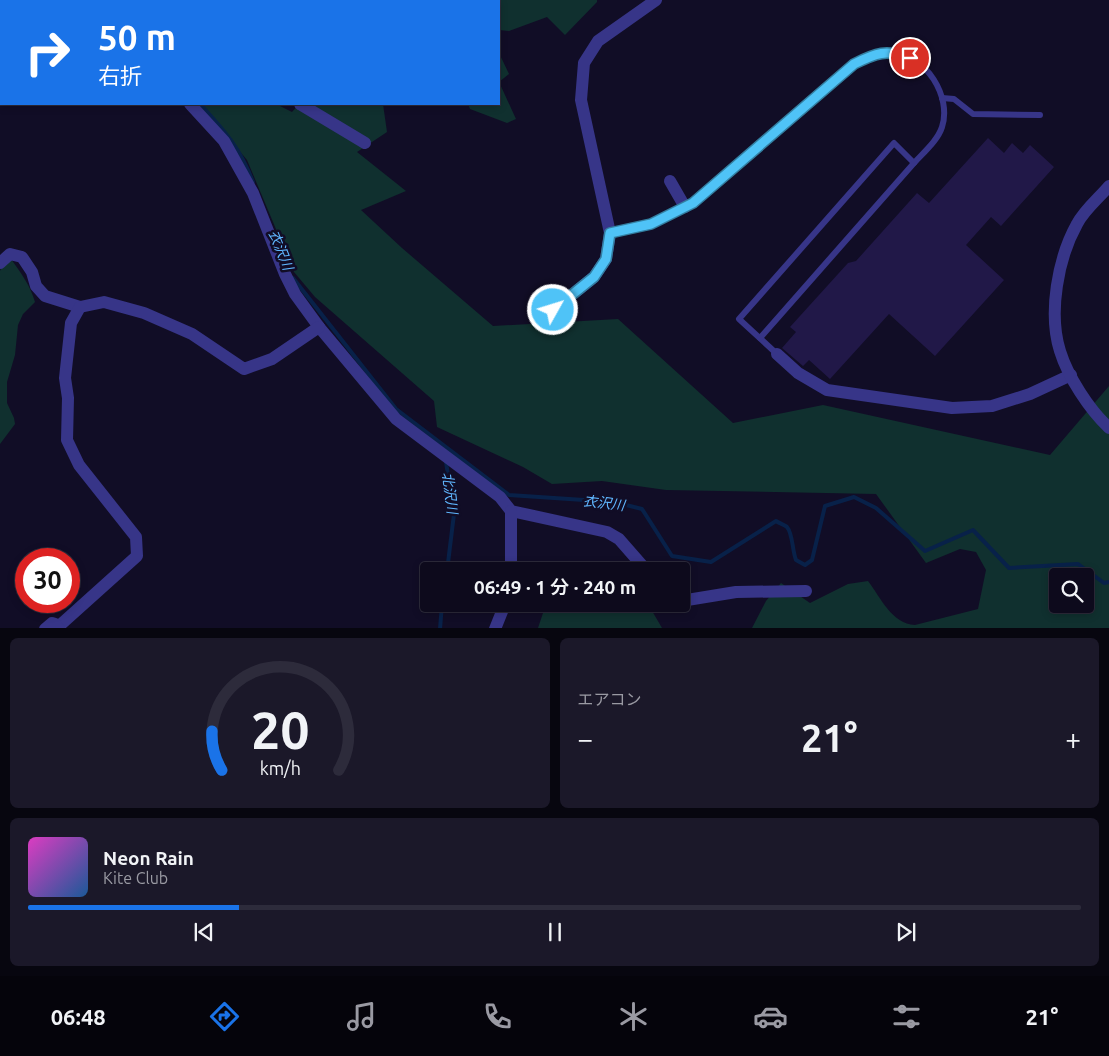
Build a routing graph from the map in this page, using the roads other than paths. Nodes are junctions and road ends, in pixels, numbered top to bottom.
1 (656, 0) edge
2 (942, 98) junction
3 (191, 105) edge
4 (302, 105) edge
5 (1040, 114) dead end
6 (365, 143) dead end
7 (914, 163) junction
8 (670, 181) dead end
9 (1109, 186) edge
10 (685, 206) junction
11 (610, 233) junction
12 (0, 264) edge
13 (80, 307) junction
14 (537, 307) dead end
15 (319, 327) junction
16 (760, 338) junction
17 (777, 354) joint
18 (1071, 375) junction
19 (1109, 428) edge
20 (511, 511) junction
21 (511, 562) edge
22 (639, 562) edge
23 (806, 591) dead end
24 (690, 600) edge
25 (502, 612) edge
26 (54, 628) edge
27 (495, 628) edge

1 - 11 street
2 - 5 lane
2 - 7 lane
2 - 10 lane
3 - 15 street
4 - 6 street
7 - 16 lane
7 - 16 lane
8 - 10 street
9 - 18 street
10 - 11 lane
11 - 14 street
12 - 13 street
13 - 15 street
13 - 26 street
15 - 20 street
16 - 17 lane
17 - 18 street
18 - 19 street
20 - 21 street
20 - 22 street
23 - 24 street
25 - 27 street

